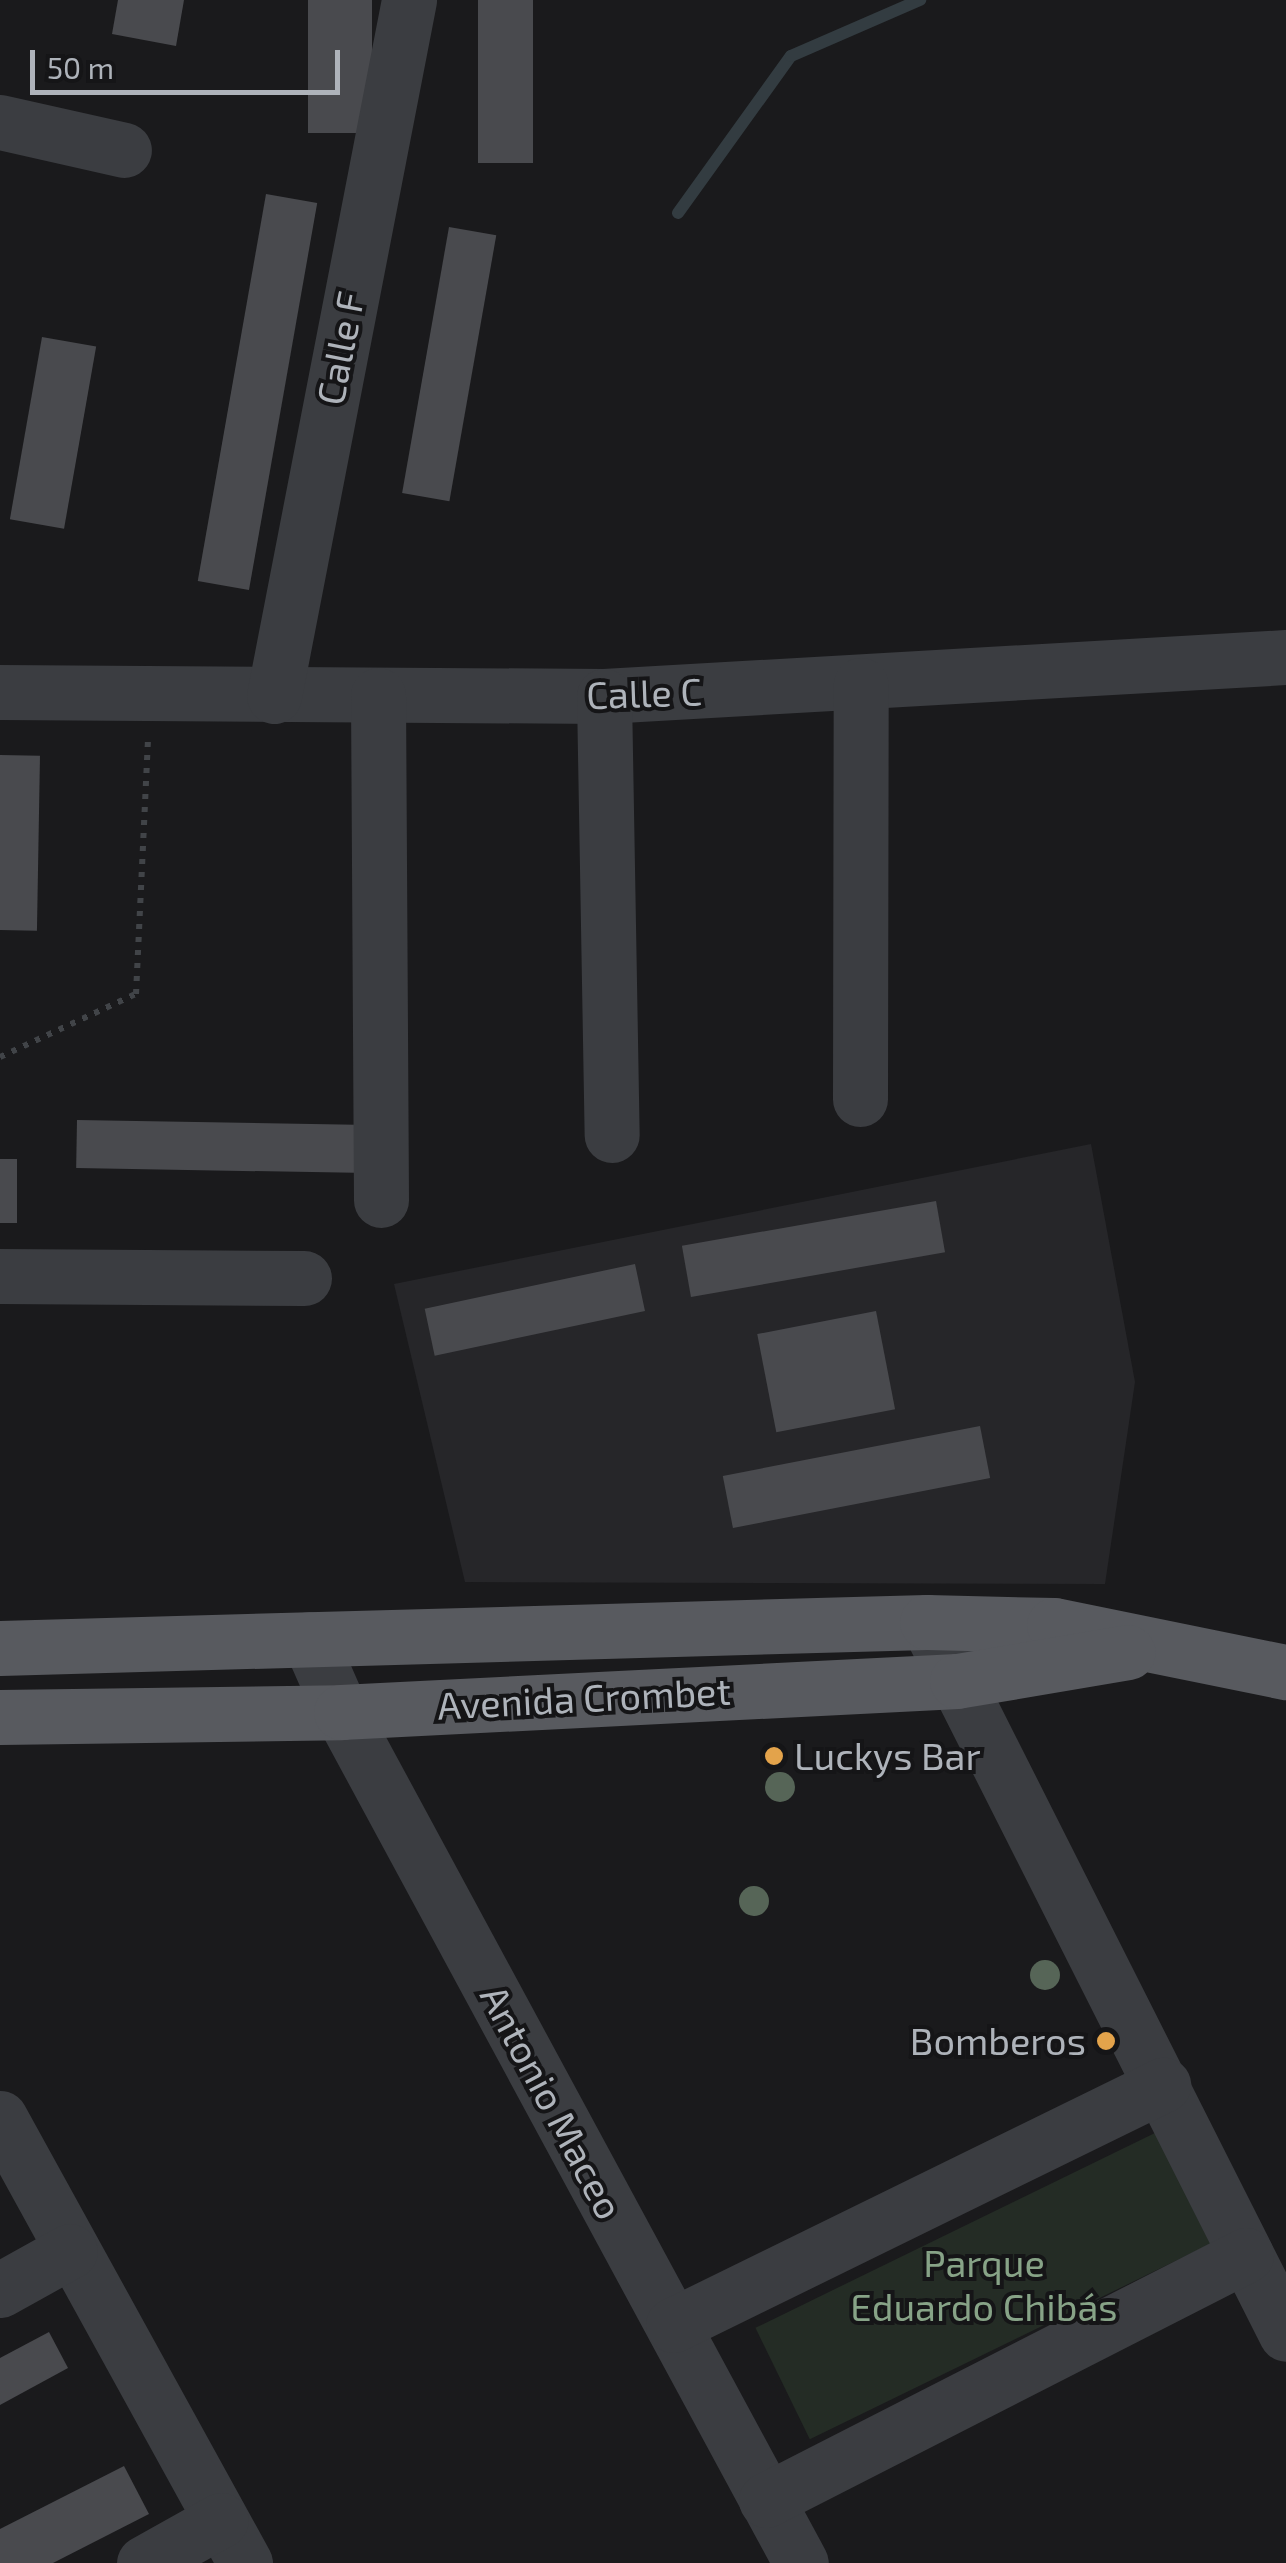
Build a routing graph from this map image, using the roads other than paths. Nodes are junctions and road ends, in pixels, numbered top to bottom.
1 (409, 0) edge
2 (0, 122) edge
3 (124, 150) dead end
4 (1286, 657) edge
5 (861, 686) junction
6 (0, 692) edge
7 (378, 695) junction
8 (274, 696) junction
9 (604, 696) junction
10 (860, 1099) dead end
11 (612, 1135) dead end
12 (380, 1200) dead end
13 (0, 1276) edge
14 (304, 1278) dead end
15 (927, 1622) junction
16 (309, 1639) junction
17 (1166, 1646) junction
18 (0, 1648) edge
19 (1286, 1672) edge
20 (957, 1681) junction
21 (340, 1712) junction
22 (0, 1718) edge
23 (1162, 2085) junction
24 (0, 2118) edge
25 (70, 2251) junction
26 (1246, 2256) junction
27 (0, 2290) edge
28 (673, 2325) junction
29 (1286, 2334) edge
30 (766, 2500) junction
31 (233, 2541) edge
32 (144, 2563) edge
33 (801, 2563) edge

1 - 8 street, Calle F
2 - 3 street
4 - 5 street, Calle C
5 - 9 street, Calle C
5 - 10 street
6 - 8 street, Calle C
7 - 8 street, Calle C
7 - 9 street, Calle C
7 - 12 street
9 - 11 street
13 - 14 street
15 - 16 main road, Avenida Crombet
15 - 17 main road, Avenida Crombet
15 - 20 street
16 - 18 main road, Avenida Crombet
16 - 21 street, Antonio Maceo
17 - 19 main road, Avenida Crombet
17 - 20 main road, Avenida Crombet
20 - 21 main road, Avenida Crombet
20 - 23 street
21 - 22 main road, Avenida Crombet
21 - 28 street, Antonio Maceo
23 - 26 street
23 - 28 street
24 - 25 street
25 - 27 street
25 - 31 street
26 - 29 street
26 - 30 street
28 - 30 street, Antonio Maceo
30 - 33 street, Antonio Maceo
31 - 32 street

